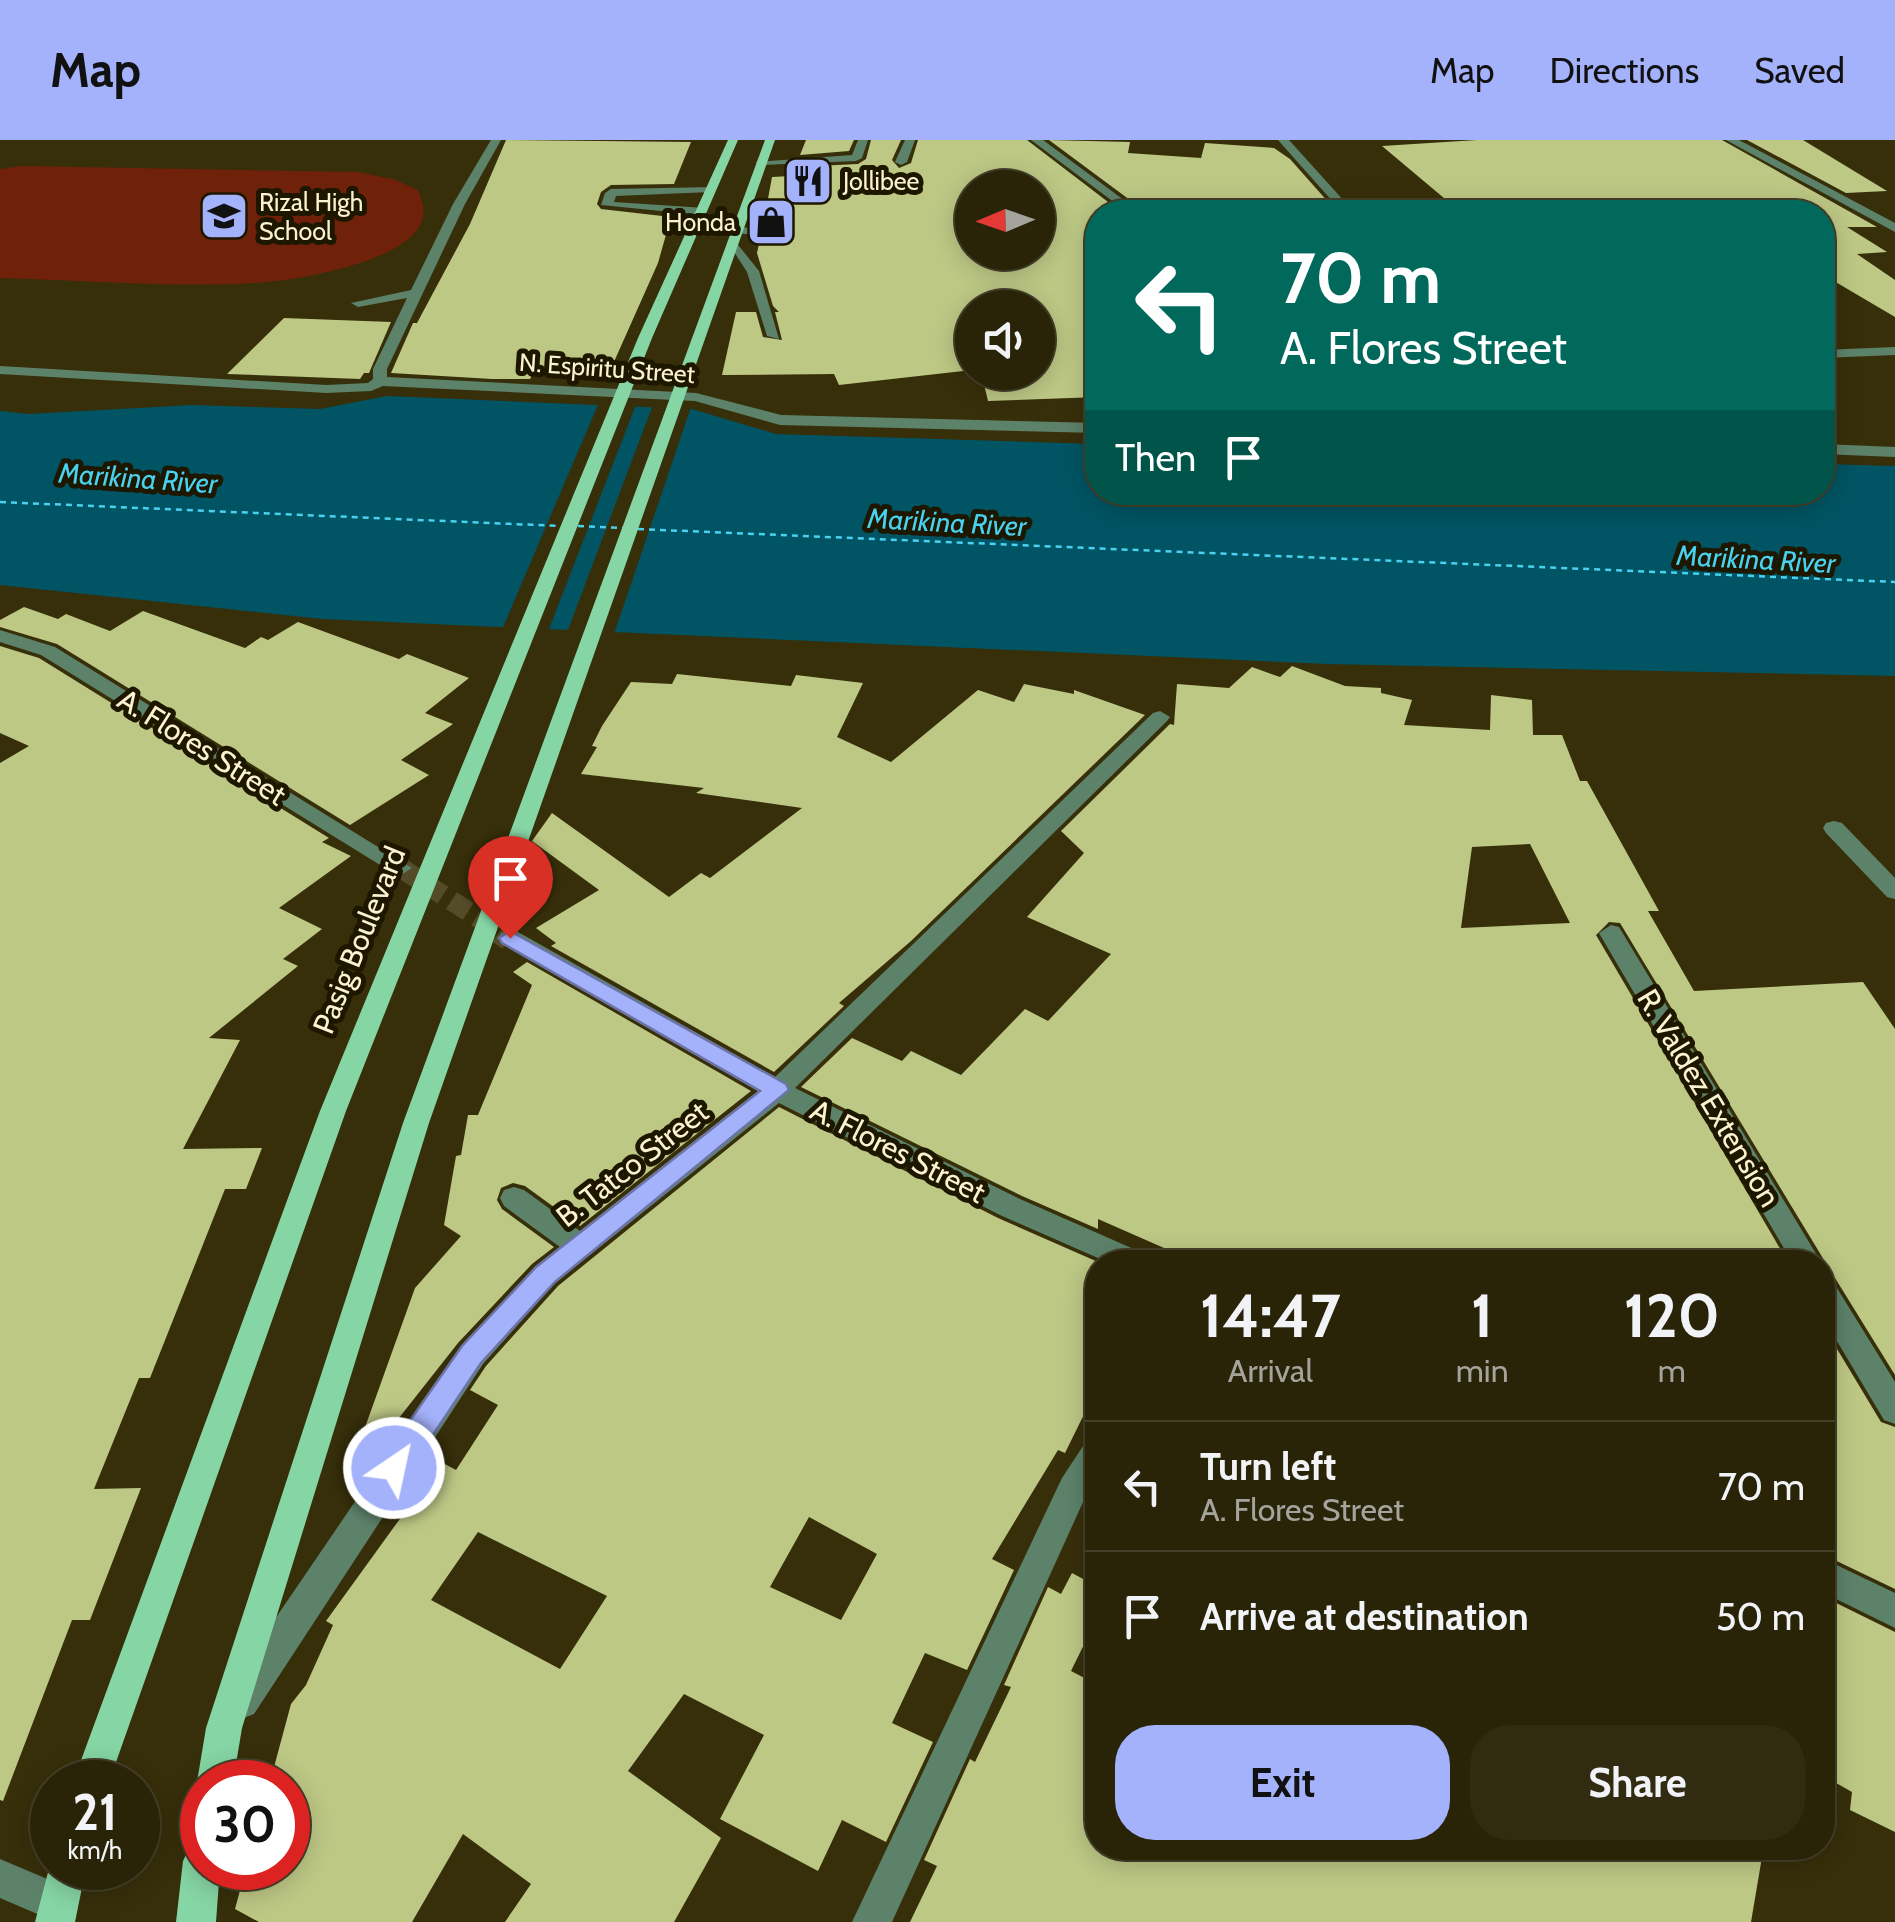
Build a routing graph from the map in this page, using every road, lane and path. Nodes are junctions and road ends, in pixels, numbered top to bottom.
1 (496, 140) edge
2 (733, 140) edge
3 (770, 140) edge
4 (863, 140) edge
5 (910, 140) edge
6 (1036, 140) edge
7 (1283, 140) edge
8 (1731, 140) edge
9 (761, 162) junction
10 (901, 162) dead end
11 (710, 189) junction
12 (1118, 200) edge
13 (1337, 200) edge
14 (701, 211) junction
15 (1879, 219) junction
16 (1895, 219) edge
17 (1895, 228) edge
18 (761, 230) dead end
19 (734, 237) junction
20 (420, 292) junction
21 (358, 303) dead end
22 (774, 336) dead end
23 (1895, 351) edge
24 (1835, 353) edge
25 (0, 370) edge
26 (380, 380) junction
27 (1085, 428) edge
28 (1835, 450) edge
29 (1895, 452) edge
30 (0, 636) edge
31 (1160, 718) dead end
32 (1834, 828) dead end
33 (400, 868) tunnel mouth
34 (1892, 889) edge
35 (1610, 933) dead end
36 (510, 938) tunnel mouth
37 (777, 1090) junction
38 (514, 1198) dead end
39 (580, 1246) junction
40 (1108, 1250) edge
41 (1800, 1250) edge
42 (1835, 1310) edge
43 (1895, 1410) edge
44 (1085, 1470) edge
45 (1835, 1580) edge
46 (1895, 1610) edge
47 (224, 1728) junction
48 (100, 1760) edge
49 (218, 1760) edge
50 (0, 1878) edge
51 (199, 1890) edge
52 (60, 1898) edge
53 (196, 1922) edge
54 (872, 1922) edge

1 - 20 street
2 - 11 main road, Pasig Boulevard
3 - 9 main road
4 - 9 street
5 - 10 street
6 - 12 street
7 - 13 street
8 - 15 street
9 - 19 main road
11 - 14 main road, Pasig Boulevard
11 - 14 street
14 - 48 main road, Pasig Boulevard
15 - 16 street
15 - 17 street
18 - 19 street
19 - 22 street
19 - 47 main road
20 - 21 street
20 - 26 street
23 - 24 street
25 - 26 street, N. Espiritu Street
26 - 27 street, N. Espiritu Street
28 - 29 street
30 - 33 street, A. Flores Street
31 - 37 street, B. Tatco Street
32 - 34 street
35 - 41 street, R. Valdez Extension
36 - 37 street, A. Flores Street
37 - 39 street, B. Tatco Street
37 - 40 street, A. Flores Street
38 - 39 street
39 - 47 street, B. Tatco Street
42 - 43 street
44 - 54 street
45 - 46 street
47 - 49 main road
50 - 52 street
51 - 53 main road

